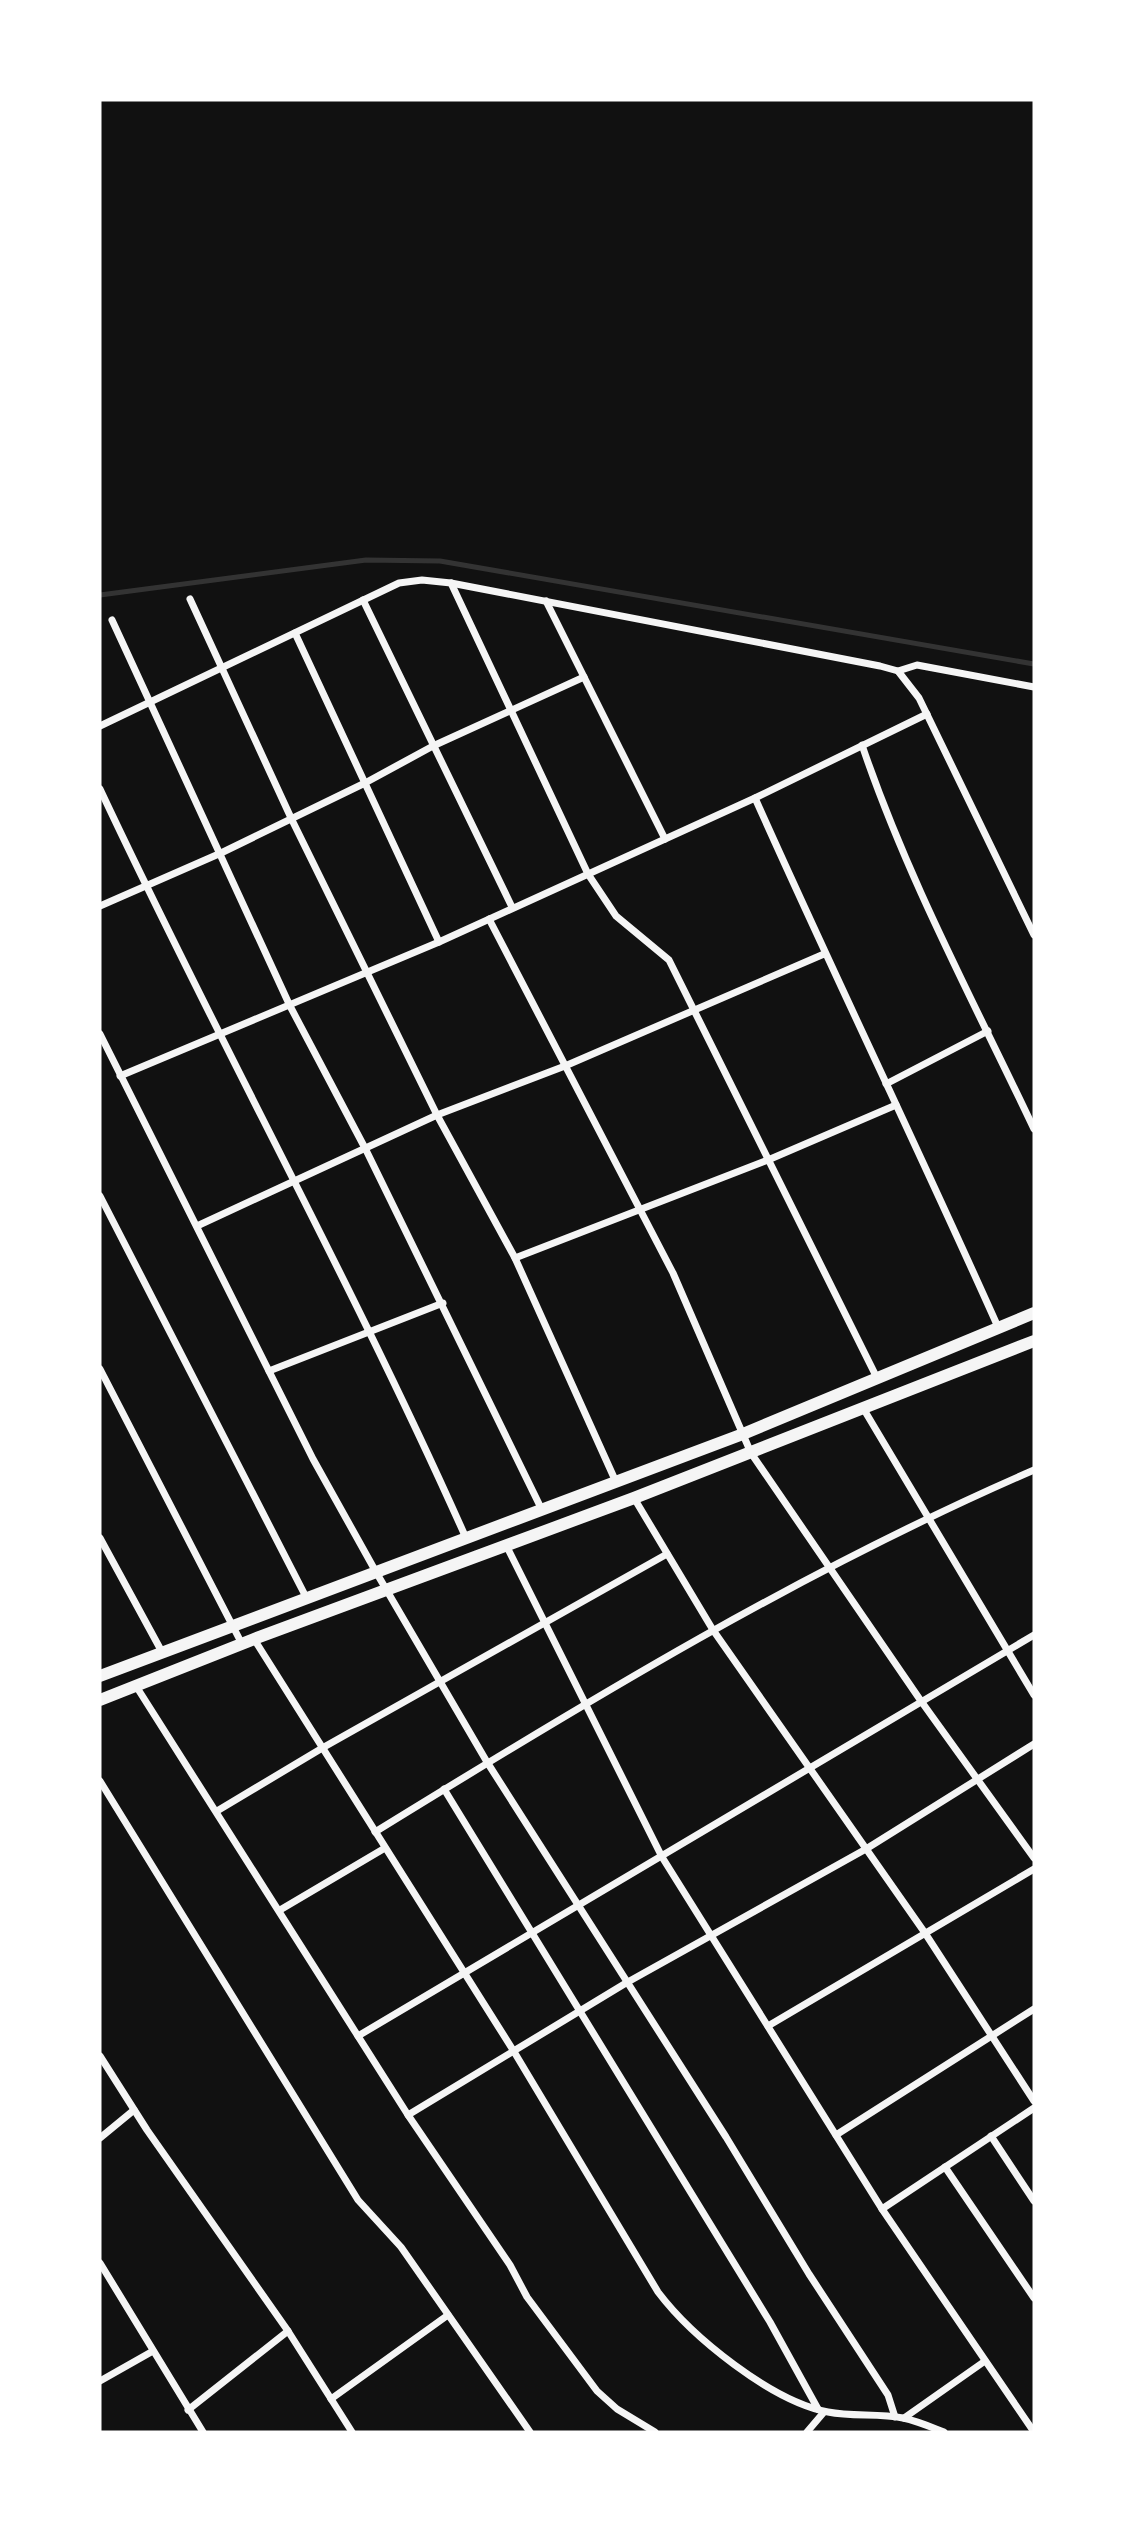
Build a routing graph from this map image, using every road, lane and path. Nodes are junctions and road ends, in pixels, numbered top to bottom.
1 (450, 583) junction
2 (190, 599) dead end
3 (363, 600) junction
4 (546, 601) junction
5 (112, 620) dead end
6 (295, 633) junction
7 (220, 669) junction
8 (898, 671) junction
9 (584, 677) junction
10 (1034, 687) edge
11 (149, 703) junction
12 (510, 710) junction
13 (927, 714) junction
14 (100, 726) edge
15 (862, 745) junction
16 (433, 746) junction
17 (365, 783) junction
18 (100, 789) edge
19 (755, 798) junction
20 (292, 820) junction
21 (665, 839) junction
22 (221, 853) junction
23 (587, 874) junction
24 (145, 886) junction
25 (100, 906) edge
26 (512, 907) junction
27 (489, 919) junction
28 (1034, 935) edge
29 (439, 942) junction
30 (824, 954) junction
31 (368, 973) junction
32 (290, 1006) junction
33 (695, 1012) junction
34 (988, 1031) junction
35 (100, 1034) edge
36 (218, 1036) junction
37 (565, 1066) junction
38 (120, 1076) junction
39 (886, 1084) junction
40 (895, 1105) junction
41 (437, 1115) junction
42 (1034, 1129) edge
43 (366, 1150) junction
44 (768, 1160) junction
45 (294, 1181) junction
46 (100, 1196) edge
47 (637, 1210) junction
48 (197, 1226) junction
49 (515, 1258) junction
50 (443, 1303) junction
51 (1034, 1312) edge
52 (998, 1327) junction
53 (370, 1334) junction
54 (1034, 1342) edge
55 (100, 1369) edge
56 (269, 1371) junction
57 (877, 1378) junction
58 (863, 1408) junction
59 (743, 1434) junction
60 (751, 1453) junction
61 (1034, 1470) edge
62 (616, 1482) junction
63 (634, 1498) junction
64 (542, 1510) junction
65 (928, 1516) junction
66 (100, 1538) edge
67 (466, 1538) junction
68 (507, 1547) junction
69 (667, 1554) junction
70 (830, 1567) junction
71 (376, 1572) junction
72 (388, 1592) junction
73 (306, 1597) junction
74 (545, 1624) junction
75 (232, 1625) junction
76 (713, 1630) junction
77 (1034, 1635) edge
78 (248, 1641) junction
79 (1007, 1649) junction
80 (162, 1652) junction
81 (100, 1676) edge
82 (440, 1681) junction
83 (136, 1686) junction
84 (1034, 1695) edge
85 (100, 1700) edge
86 (921, 1701) junction
87 (585, 1703) junction
88 (1034, 1744) edge
89 (324, 1747) junction
90 (487, 1762) junction
91 (812, 1766) junction
92 (100, 1781) edge
93 (980, 1781) junction
94 (444, 1789) junction
95 (216, 1811) junction
96 (375, 1832) junction
97 (385, 1848) junction
98 (866, 1849) junction
99 (662, 1857) junction
100 (1034, 1858) edge
101 (1034, 1868) edge
102 (578, 1906) junction
103 (280, 1910) junction
104 (925, 1933) junction
105 (531, 1934) junction
106 (711, 1934) junction
107 (463, 1973) junction
108 (626, 1983) junction
109 (1034, 2009) edge
110 (579, 2011) junction
111 (768, 2026) junction
112 (992, 2035) junction
113 (358, 2036) junction
114 (513, 2050) junction
115 (100, 2056) edge
116 (1034, 2101) edge
117 (1034, 2109) edge
118 (134, 2110) junction
119 (408, 2115) junction
120 (836, 2135) junction
121 (991, 2136) junction
122 (100, 2138) edge
123 (945, 2167) junction
124 (1034, 2201) edge
125 (882, 2209) junction
126 (100, 2263) edge
127 (1034, 2298) edge
128 (448, 2315) junction
129 (288, 2331) junction
130 (153, 2351) junction
131 (985, 2361) junction
132 (100, 2381) edge
133 (331, 2399) junction
134 (188, 2410) junction
135 (821, 2410) junction
136 (895, 2417) junction
137 (904, 2418) junction
138 (202, 2432) edge
139 (352, 2432) edge
140 (530, 2432) edge
141 (655, 2432) edge
142 (807, 2432) edge
143 (944, 2432) edge
144 (1034, 2432) edge

1 - 3 street
1 - 4 street
1 - 12 street
2 - 7 street
3 - 6 street
3 - 16 street
4 - 8 street
4 - 9 street
5 - 11 street
6 - 7 street
6 - 17 street
7 - 11 street
7 - 20 street
8 - 10 street
8 - 13 street
9 - 12 street
9 - 21 street
11 - 14 street
11 - 22 street
12 - 16 street
12 - 23 street
13 - 15 street
13 - 28 street
15 - 19 street
15 - 34 street
16 - 17 street
16 - 26 street
17 - 20 street
17 - 29 street
18 - 24 street
19 - 21 street
19 - 30 street
20 - 22 street
20 - 31 street
21 - 23 street
22 - 24 street
22 - 32 street
23 - 26 street
23 - 33 street
24 - 25 street
24 - 36 street
26 - 27 street
27 - 29 street
27 - 37 street
29 - 31 street
30 - 33 street
30 - 39 street
31 - 32 street
31 - 41 street
32 - 36 street
32 - 43 street
33 - 37 street
33 - 44 street
34 - 39 street
34 - 42 street
35 - 38 street
36 - 38 street
36 - 45 street
37 - 41 street
37 - 47 street
38 - 48 street
39 - 40 street
40 - 44 street
40 - 52 street
41 - 43 street
41 - 49 street
43 - 45 street
43 - 50 street
44 - 47 street
44 - 57 street
45 - 48 street
45 - 53 street
46 - 73 street
47 - 49 street
47 - 59 street
48 - 56 street
49 - 62 street
50 - 53 street
50 - 64 street
51 - 52 main road
52 - 57 main road
53 - 56 street
53 - 67 street
54 - 58 main road
55 - 75 street
56 - 71 street
57 - 59 main road
58 - 60 main road
58 - 65 street
59 - 60 street
59 - 62 main road
60 - 63 main road
60 - 70 street
61 - 65 street
62 - 64 main road
63 - 68 main road
63 - 69 street
64 - 67 main road
65 - 70 street
65 - 79 street
66 - 80 street
67 - 71 main road
68 - 72 main road
68 - 74 street
69 - 74 street
69 - 76 street
70 - 76 street
70 - 86 street
71 - 72 street
71 - 73 main road
72 - 78 main road
72 - 82 street
73 - 75 main road
74 - 82 street
74 - 87 street
75 - 78 street
75 - 80 main road
76 - 87 street
76 - 91 street
77 - 79 street
78 - 83 main road
78 - 89 street
79 - 84 street
79 - 86 street
80 - 81 main road
82 - 89 street
82 - 90 street
83 - 85 main road
83 - 95 street
86 - 91 street
86 - 93 street
87 - 90 street
87 - 99 street
88 - 93 street
89 - 95 street
89 - 96 street
90 - 94 street
90 - 102 street
91 - 98 street
91 - 99 street
92 - 128 street
93 - 98 street
93 - 100 street
94 - 96 street
94 - 105 street
95 - 103 street
96 - 97 street
97 - 103 street
97 - 107 street
98 - 104 street
98 - 106 street
99 - 102 street
99 - 106 street
101 - 104 street
102 - 105 street
102 - 108 street
103 - 113 street
104 - 111 street
104 - 112 street
105 - 107 street
105 - 110 street
106 - 108 street
106 - 111 street
107 - 113 street
107 - 114 street
108 - 110 street
108 - 136 street
109 - 112 street
110 - 114 street
110 - 135 street
111 - 120 street
112 - 116 street
112 - 120 street
113 - 119 street
114 - 119 street
114 - 135 street
115 - 118 street
117 - 121 street
118 - 122 street
118 - 129 street
119 - 141 street
120 - 125 street
121 - 123 street
121 - 124 street
123 - 125 street
123 - 127 street
125 - 131 street
126 - 130 street
128 - 133 street
128 - 140 street
129 - 133 street
129 - 134 street
130 - 132 street
130 - 134 street
131 - 137 street
131 - 144 street
133 - 139 street
134 - 138 street
135 - 136 street
135 - 142 street
136 - 137 street
137 - 143 street

